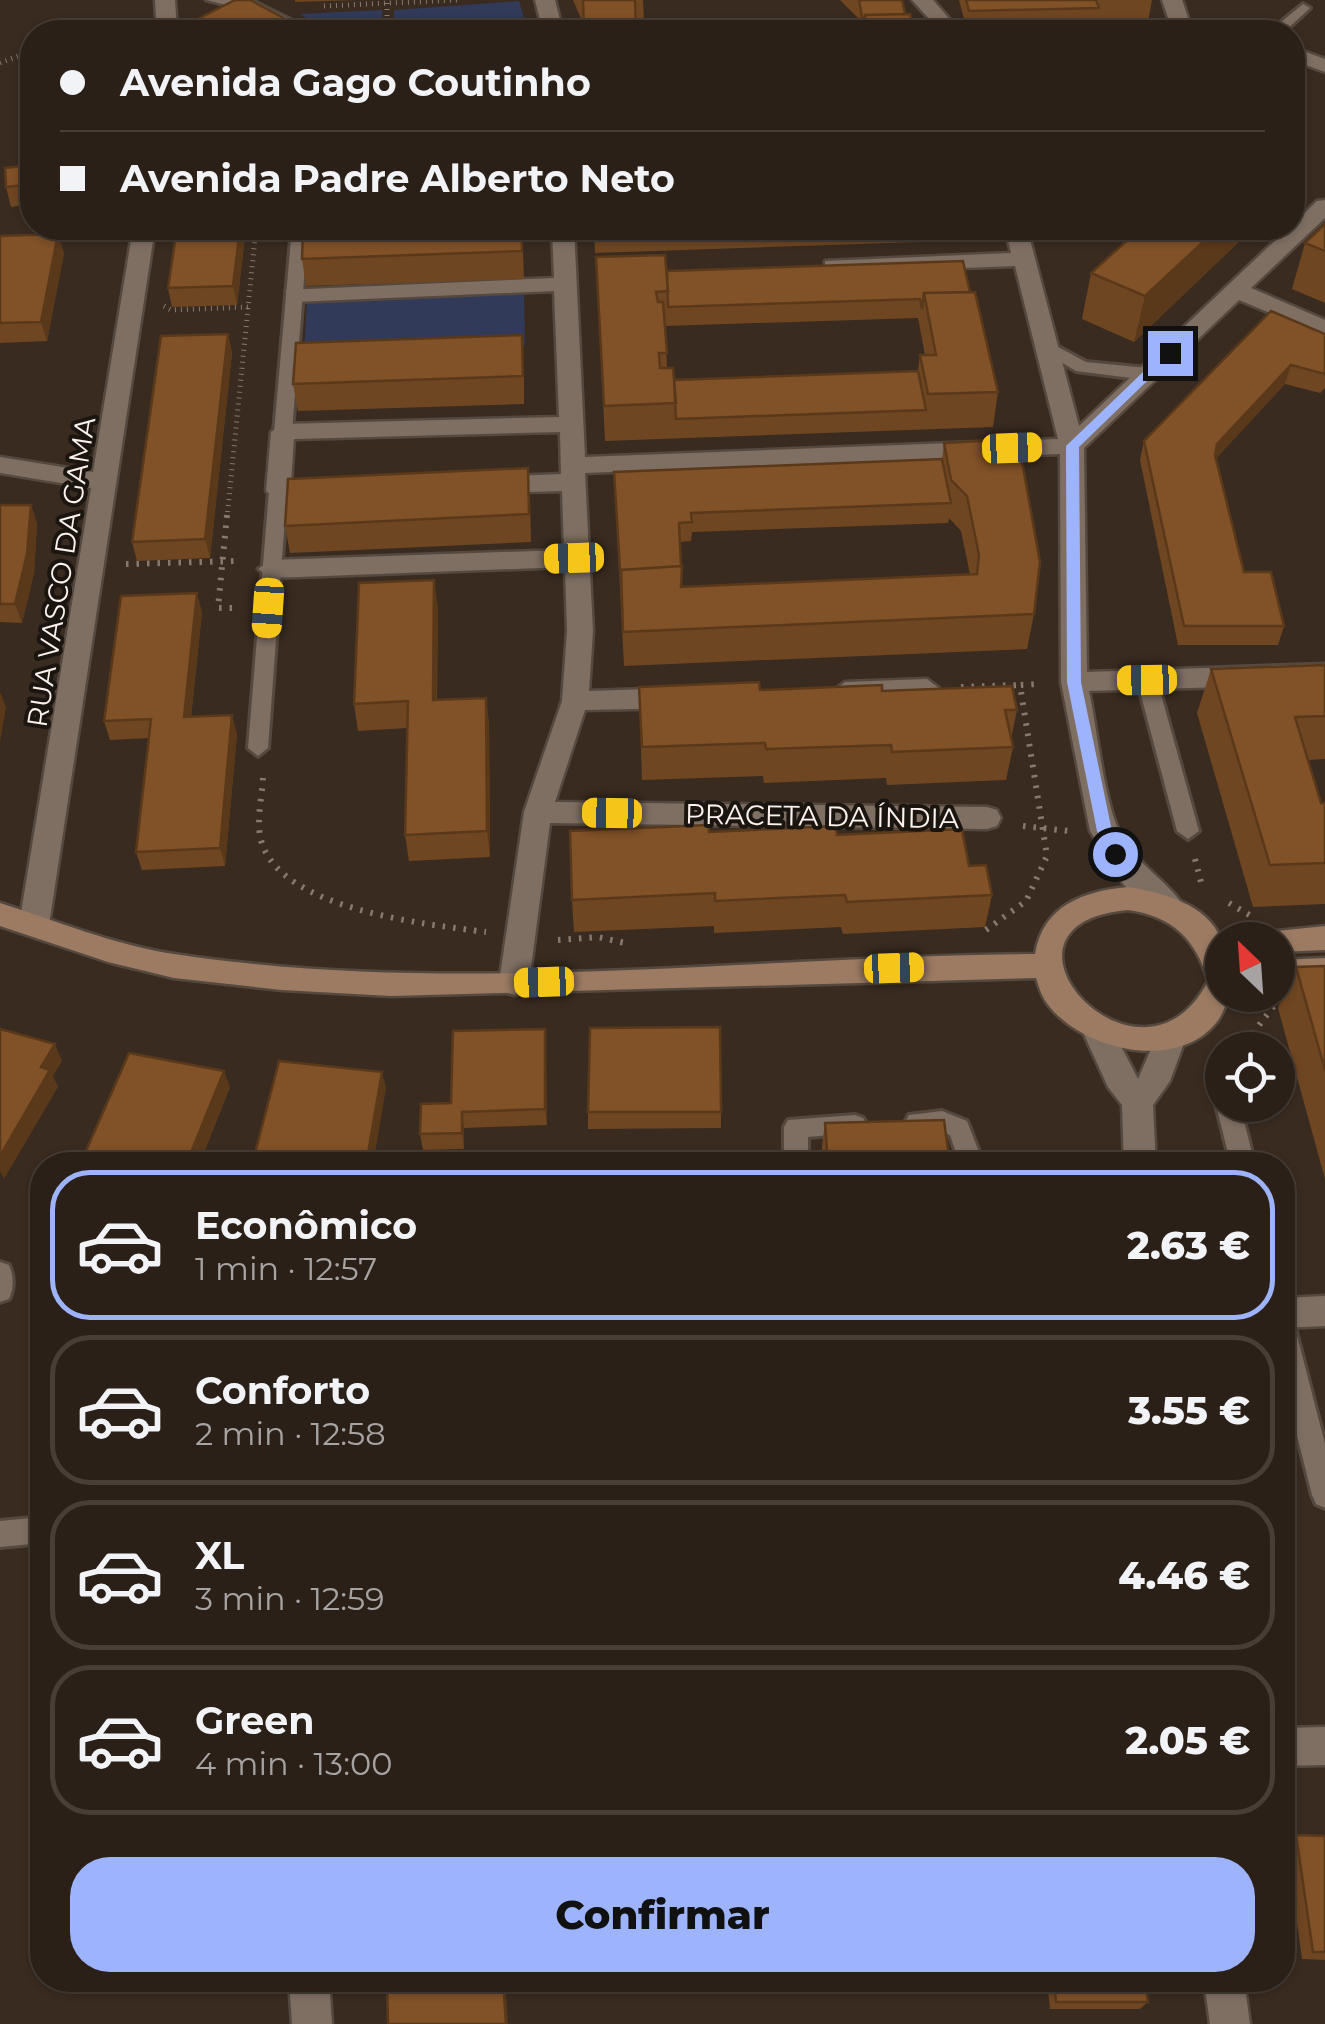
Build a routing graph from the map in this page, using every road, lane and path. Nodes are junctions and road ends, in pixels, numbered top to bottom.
1 (216, 0) edge
2 (458, 0) edge
3 (922, 0) edge
4 (386, 3) junction
5 (316, 7) dead end
6 (1302, 8) dead end
7 (280, 20) edge
8 (387, 20) edge
9 (940, 20) edge
10 (1289, 20) edge
11 (1325, 206) edge
12 (1305, 226) edge
13 (142, 240) edge
14 (255, 240) edge
15 (299, 240) edge
16 (565, 240) edge
17 (1019, 240) edge
18 (1290, 240) edge
19 (1024, 258) junction
20 (816, 266) edge
21 (572, 278) junction
22 (1238, 291) junction
23 (294, 295) junction
24 (134, 306) junction
25 (248, 307) junction
26 (1325, 328) edge
27 (1047, 346) junction
28 (1148, 374) junction
29 (572, 424) junction
30 (283, 432) junction
31 (1072, 446) junction
32 (0, 465) edge
33 (574, 473) junction
34 (101, 481) junction
35 (456, 486) edge
36 (356, 489) edge
37 (278, 491) junction
38 (574, 558) junction
39 (223, 561) junction
40 (90, 566) junction
41 (271, 569) junction
42 (218, 608) dead end
43 (1325, 674) edge
44 (1147, 680) junction
45 (1074, 682) junction
46 (1020, 684) dead end
47 (927, 689) joint
48 (810, 693) edge
49 (712, 696) edge
50 (575, 701) junction
51 (258, 748) joint
52 (538, 812) junction
53 (987, 818) dead end
54 (1188, 831) joint
55 (1171, 909) junction
56 (0, 914) edge
57 (1256, 922) edge
58 (34, 926) junction
59 (498, 934) dead end
60 (1205, 936) edge
61 (1295, 938) edge
62 (1325, 938) edge
63 (548, 940) dead end
64 (634, 950) dead end
65 (1046, 966) junction
66 (1325, 970) edge
67 (1295, 971) edge
68 (514, 983) junction
69 (1210, 1012) edge
70 (1270, 1012) edge
71 (1096, 1028) junction
72 (1254, 1032) edge
73 (1172, 1035) junction
74 (1137, 1101) junction
75 (1232, 1122) edge
76 (796, 1152) edge
77 (969, 1152) edge
78 (1139, 1152) edge
79 (1239, 1152) edge
80 (0, 1273) edge
81 (0, 1291) edge
82 (1325, 1311) edge
83 (1295, 1312) edge
84 (1295, 1376) edge
85 (1325, 1496) edge
86 (30, 1531) edge
87 (0, 1534) edge
88 (1295, 1746) edge
89 (1325, 1746) edge
90 (310, 1992) edge
91 (1226, 1992) edge
92 (312, 2024) edge
93 (1230, 2024) edge

1 - 7 street
2 - 4 path
3 - 9 street
4 - 5 path
4 - 8 path
6 - 10 lane
11 - 12 street
13 - 24 street, RUA VASCO DA GAMA
14 - 25 path
15 - 23 lane
16 - 21 street
17 - 19 street
18 - 22 street
19 - 20 street
19 - 27 street
21 - 23 street
21 - 29 street
22 - 26 street
22 - 28 street
23 - 30 lane
24 - 25 path
24 - 34 street, RUA VASCO DA GAMA
25 - 39 path
27 - 28 lane
27 - 31 street
28 - 31 street
29 - 30 street
29 - 33 street
30 - 37 street
31 - 33 street
31 - 45 street
32 - 34 street
33 - 35 street
33 - 38 street
34 - 40 street, RUA VASCO DA GAMA
36 - 37 street
37 - 41 lane
38 - 41 street
38 - 50 street
39 - 40 path
39 - 42 path
40 - 58 street, RUA VASCO DA GAMA
41 - 51 lane
43 - 44 street
44 - 45 street
44 - 54 lane
45 - 55 street
46 - 47 path
47 - 48 street
49 - 50 street
50 - 52 street
51 - 59 path
52 - 53 street, PRACETA DA ÍNDIA
52 - 68 street
54 - 57 path
55 - 60 street
55 - 65 street
56 - 58 street
58 - 68 street
61 - 62 street
63 - 64 path
65 - 68 street
65 - 71 street
66 - 67 street
69 - 73 street
70 - 72 path
71 - 73 street
71 - 74 street
73 - 74 street
74 - 78 street
75 - 79 lane
76 - 77 lane
80 - 81 lane
82 - 83 street
84 - 85 lane
86 - 87 lane
88 - 89 street
90 - 92 street
91 - 93 street

